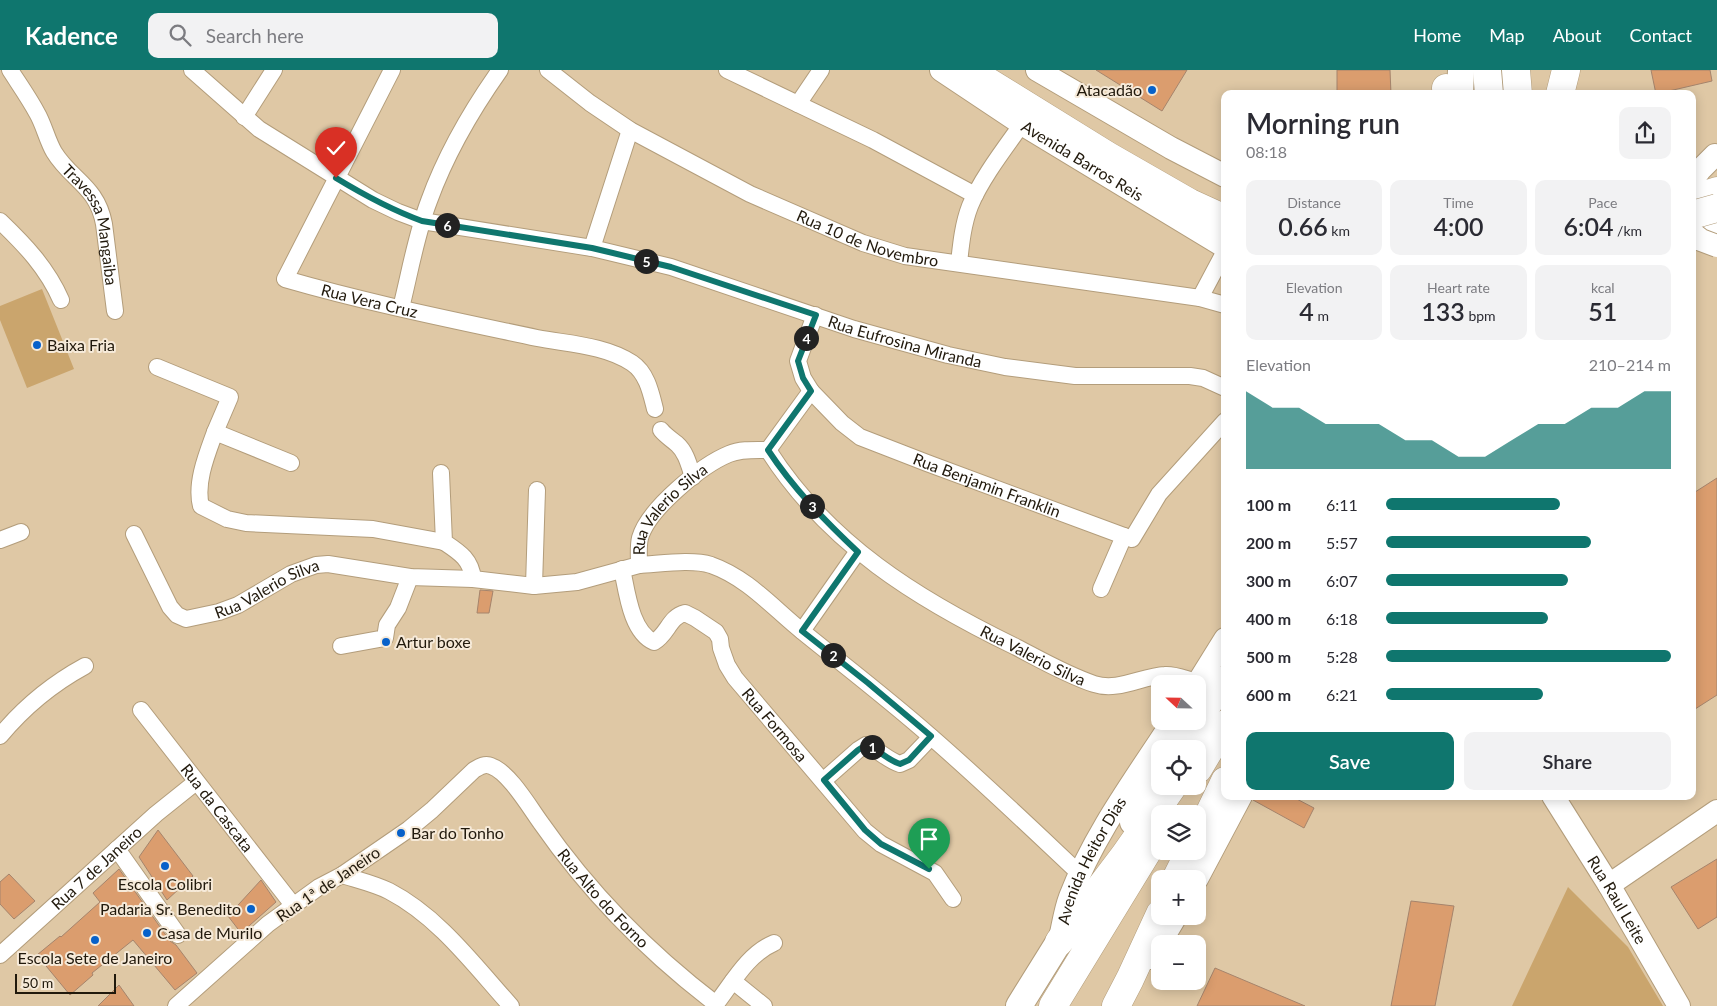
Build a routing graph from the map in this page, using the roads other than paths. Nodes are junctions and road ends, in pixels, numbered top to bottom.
1 (10, 70) edge
2 (192, 70) edge
3 (274, 70) edge
4 (392, 70) edge
5 (500, 70) edge
6 (548, 70) edge
7 (727, 70) edge
8 (821, 70) edge
9 (941, 70) edge
10 (1003, 70) edge
11 (1037, 70) edge
12 (1487, 70) edge
13 (1516, 70) edge
14 (1566, 70) edge
15 (973, 72) edge
16 (1489, 90) edge
17 (1518, 90) edge
18 (1561, 90) edge
19 (1569, 90) edge
20 (798, 104) junction
21 (244, 117) junction
22 (1022, 124) junction
23 (630, 130) junction
24 (1716, 154) edge
25 (1696, 159) edge
26 (1221, 174) edge
27 (1696, 176) edge
28 (336, 178) junction
29 (1717, 191) edge
30 (974, 195) junction
31 (1221, 196) edge
32 (1696, 197) edge
33 (1717, 208) edge
34 (1696, 213) edge
35 (1221, 217) edge
36 (1696, 217) edge
37 (0, 221) edge
38 (422, 221) junction
39 (1717, 227) edge
40 (1696, 236) edge
41 (1717, 236) edge
42 (1696, 246) edge
43 (1717, 246) edge
44 (1221, 247) edge
45 (592, 248) junction
46 (1221, 257) edge
47 (959, 263) junction
48 (1200, 298) junction
49 (61, 300) dead end
50 (1221, 305) edge
51 (401, 308) junction
52 (115, 311) dead end
53 (816, 315) junction
54 (157, 367) dead end
55 (1221, 386) edge
56 (811, 391) junction
57 (655, 409) dead end
58 (1221, 425) edge
59 (661, 430) dead end
60 (215, 432) junction
61 (768, 450) junction
62 (291, 463) dead end
63 (441, 473) dead end
64 (693, 477) junction
65 (537, 490) dead end
66 (21, 532) dead end
67 (134, 534) dead end
68 (1124, 536) junction
69 (0, 540) edge
70 (444, 542) junction
71 (858, 552) junction
72 (639, 565) junction
73 (622, 569) junction
74 (410, 577) junction
75 (473, 579) junction
76 (534, 586) junction
77 (1101, 589) dead end
78 (802, 631) junction
79 (341, 646) dead end
80 (1221, 646) edge
81 (85, 666) dead end
82 (1203, 675) edge
83 (1151, 678) edge
84 (1221, 685) edge
85 (140, 710) dead end
86 (1221, 724) edge
87 (1167, 730) edge
88 (1221, 731) edge
89 (0, 736) edge
90 (931, 736) junction
91 (1186, 740) edge
92 (1206, 744) edge
93 (1206, 756) edge
94 (482, 765) joint
95 (1221, 770) edge
96 (824, 780) junction
97 (196, 782) junction
98 (1221, 789) edge
99 (1158, 795) edge
100 (1170, 795) edge
101 (1239, 800) edge
102 (1556, 800) edge
103 (1198, 805) edge
104 (1717, 812) edge
105 (1206, 820) edge
106 (117, 849) junction
107 (1147, 862) edge
108 (1202, 870) edge
109 (1080, 874) junction
110 (342, 875) junction
111 (1609, 885) junction
112 (953, 899) dead end
113 (293, 906) junction
114 (1155, 925) edge
115 (1171, 925) edge
116 (178, 936) dead end
117 (1059, 942) junction
118 (774, 943) dead end
119 (0, 955) edge
120 (734, 982) junction
121 (176, 1006) edge
122 (511, 1006) edge
123 (764, 1006) edge
124 (1019, 1006) edge
125 (1052, 1006) edge
126 (1074, 1006) edge
127 (1117, 1006) edge
128 (1679, 1006) edge

1 - 52 street, Travessa Mangaiba
2 - 21 street, Rua Eufrosina Miranda
3 - 21 street
4 - 28 street, Rua Vera Cruz
5 - 38 street
6 - 23 street, Rua 10 de Novembro
7 - 20 street
8 - 20 street
9 - 22 main road, Avenida Barros Reis
10 - 31 highway
11 - 26 main road
12 - 16 highway
13 - 17 highway
14 - 18 highway
14 - 19 main road
15 - 35 highway
20 - 30 street
21 - 28 street, Rua Eufrosina Miranda
22 - 30 street
22 - 44 main road, Avenida Barros Reis
23 - 45 street
23 - 47 street, Rua 10 de Novembro
24 - 25 main road
24 - 27 main road
28 - 38 street, Rua Eufrosina Miranda
28 - 51 street, Rua Vera Cruz
29 - 32 highway
30 - 47 street
33 - 34 highway, bridge
36 - 39 main road
37 - 49 street
38 - 45 street, Rua Eufrosina Miranda
38 - 51 street
40 - 43 main road, bridge
41 - 42 main road
45 - 53 street, Rua Eufrosina Miranda
46 - 48 street
47 - 48 street, Rua 10 de Novembro
48 - 50 street, Rua 10 de Novembro
51 - 57 street, Rua Vera Cruz
53 - 55 street, Rua Eufrosina Miranda
53 - 56 street, Rua Benjamin Franklin
54 - 60 street
56 - 61 street
56 - 68 street, Rua Benjamin Franklin
58 - 68 street
59 - 64 street
60 - 62 street
60 - 70 street
61 - 64 street, Rua Valerio Silva
61 - 71 street, Rua Valerio Silva
63 - 70 street
64 - 72 street, Rua Valerio Silva
65 - 76 street
66 - 69 street
67 - 74 street, Rua Valerio Silva
68 - 77 street
70 - 75 street
71 - 78 street
71 - 83 street, Rua Valerio Silva
72 - 73 street, Rua Valerio Silva
72 - 78 street
73 - 76 street, Rua Valerio Silva
73 - 96 street, Rua Formosa
74 - 75 street, Rua Valerio Silva
74 - 79 street
75 - 76 street, Rua Valerio Silva
78 - 90 street
80 - 82 main road
81 - 89 street
84 - 91 main road
85 - 97 street, Rua da Cascata
86 - 92 highway
87 - 109 main road, Avenida Heitor Dias
88 - 93 highway
90 - 96 street
90 - 109 street
94 - 110 street, Rua 1ª de Janeiro
94 - 120 street, Rua Alto do Forno
95 - 103 highway
96 - 112 street, Rua Formosa
97 - 106 street, Rua 7 de Janeiro
97 - 113 street, Rua da Cascata
98 - 105 highway
99 - 107 main road
100 - 107 highway
101 - 108 main road
102 - 111 main road, Rua Raul Leite
104 - 111 main road
106 - 116 street
106 - 119 street, Rua 7 de Janeiro
107 - 117 highway
107 - 125 highway
107 - 126 highway
109 - 117 main road, Avenida Heitor Dias
110 - 113 street, Rua 1ª de Janeiro
110 - 122 street
111 - 128 main road, Rua Raul Leite
113 - 121 street, Rua 1ª de Janeiro
114 - 127 highway
115 - 127 main road
117 - 124 main road, Avenida Heitor Dias
118 - 120 street, Rua Alto do Forno
120 - 123 street

